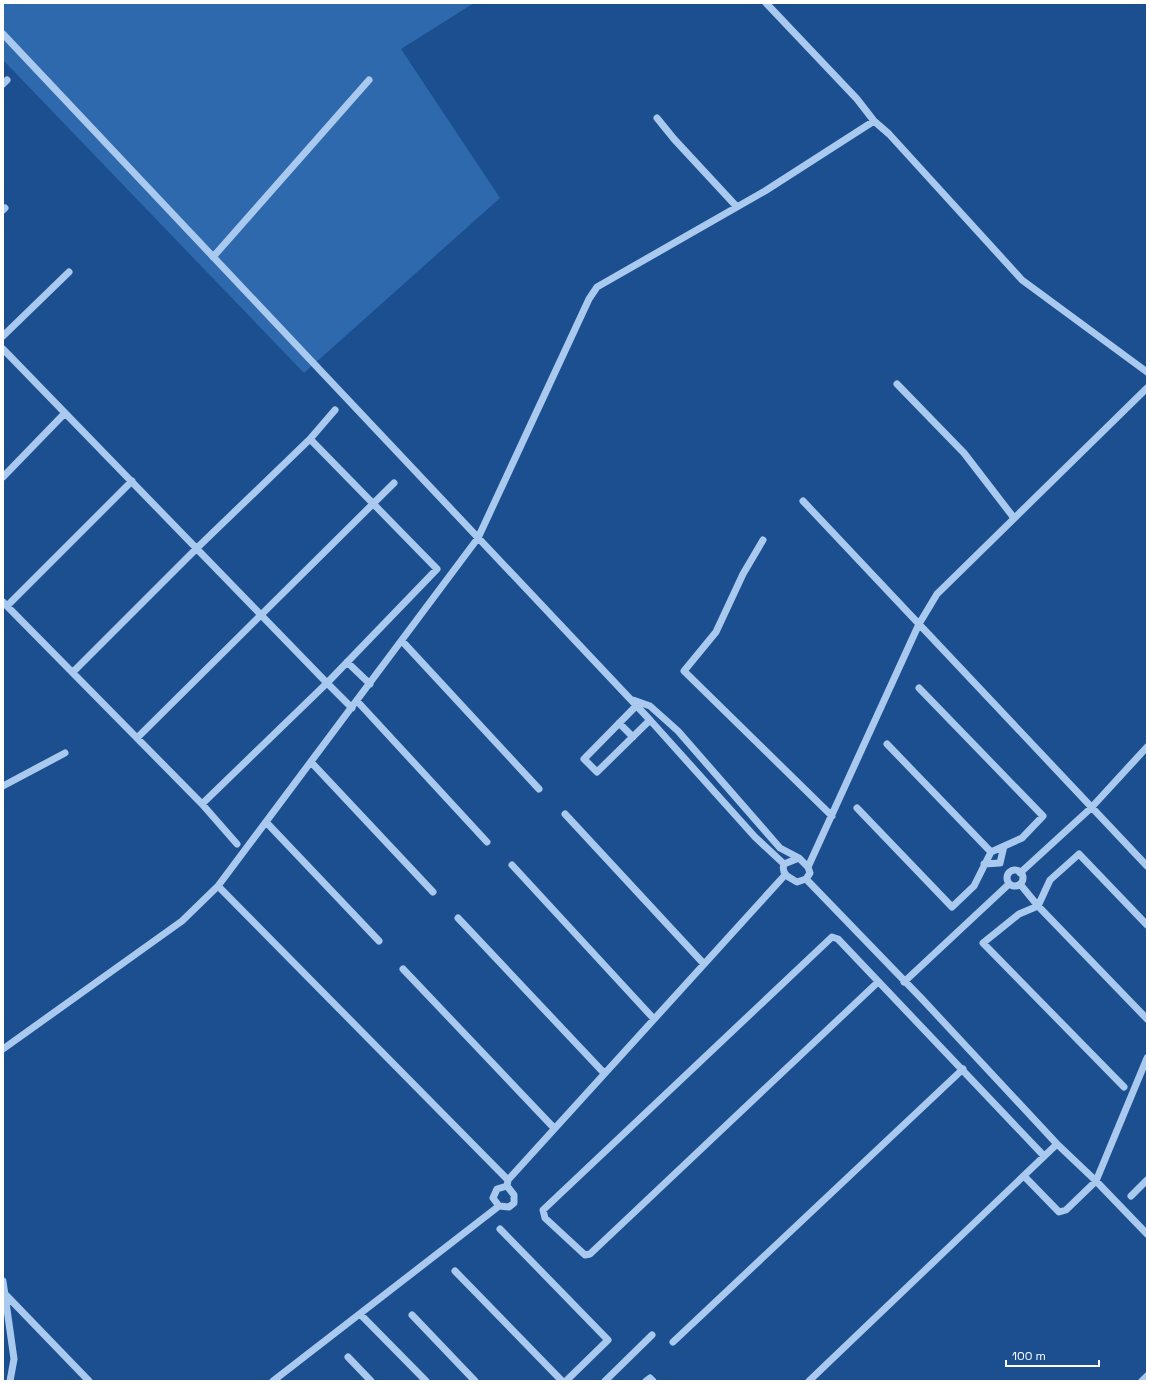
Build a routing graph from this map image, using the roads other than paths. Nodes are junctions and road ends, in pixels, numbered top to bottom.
1 (766, 3) edge
2 (3, 34) edge
3 (369, 80) dead end
4 (657, 118) dead end
5 (874, 121) junction
6 (737, 207) junction
7 (213, 257) junction
8 (68, 272) dead end
9 (3, 336) edge
10 (3, 349) edge
11 (1147, 372) edge
12 (897, 384) dead end
13 (1147, 388) edge
14 (335, 410) dead end
15 (65, 413) junction
16 (310, 439) junction
17 (3, 477) edge
18 (132, 481) junction
19 (394, 483) dead end
20 (803, 501) dead end
21 (373, 504) junction
22 (1014, 518) junction
23 (478, 538) junction
24 (763, 540) dead end
25 (197, 548) junction
26 (5, 604) edge
27 (262, 614) junction
28 (919, 624) junction
29 (402, 641) junction
30 (347, 662) junction
31 (73, 672) junction
32 (327, 683) junction
33 (370, 684) junction
34 (919, 688) dead end
35 (631, 700) junction
36 (357, 701) junction
37 (636, 706) junction
38 (352, 708) junction
39 (650, 720) junction
40 (619, 723) junction
41 (137, 738) junction
42 (633, 738) junction
43 (887, 744) dead end
44 (1147, 747) edge
45 (65, 753) dead end
46 (311, 762) junction
47 (3, 786) edge
48 (539, 789) dead end
49 (202, 804) junction
50 (857, 808) dead end
51 (1091, 808) junction
52 (565, 814) dead end
53 (832, 816) junction
54 (266, 822) junction
55 (486, 842) dead end
56 (237, 844) dead end
57 (1004, 846) junction
58 (990, 852) junction
59 (799, 858) junction
60 (1000, 863) junction
61 (784, 864) junction
62 (984, 864) junction
63 (512, 865) dead end
64 (1147, 866) edge
65 (808, 867) junction
66 (1009, 873) junction
67 (1020, 873) junction
68 (785, 875) junction
69 (806, 879) junction
70 (1009, 884) junction
71 (1020, 884) junction
72 (218, 886) junction
73 (433, 892) dead end
74 (1038, 906) junction
75 (458, 918) dead end
76 (1147, 925) edge
77 (379, 940) dead end
78 (704, 964) junction
79 (403, 969) dead end
80 (878, 982) junction
81 (904, 982) junction
82 (1147, 1018) edge
83 (654, 1019) junction
84 (3, 1049) edge
85 (1147, 1058) edge
86 (962, 1069) junction
87 (604, 1073) junction
88 (1124, 1087) dead end
89 (554, 1128) junction
90 (1057, 1144) junction
91 (1044, 1156) junction
92 (1024, 1176) junction
93 (1147, 1180) edge
94 (1096, 1181) junction
95 (508, 1183) junction
96 (1131, 1196) dead end
97 (498, 1206) junction
98 (500, 1229) dead end
99 (1147, 1234) edge
100 (455, 1271) dead end
101 (3, 1281) edge
102 (6, 1295) junction
103 (360, 1314) junction
104 (412, 1315) dead end
105 (652, 1335) dead end
106 (673, 1342) dead end
107 (348, 1357) dead end
108 (1147, 1376) edge
109 (10, 1381) edge
110 (89, 1381) edge
111 (274, 1381) edge
112 (371, 1381) edge
113 (426, 1381) edge
114 (475, 1381) edge
115 (562, 1381) edge
116 (566, 1381) edge
117 (605, 1381) edge
118 (646, 1381) edge
119 (653, 1381) edge
120 (809, 1381) edge
121 (1142, 1381) edge

1 - 5 street
2 - 7 street
3 - 7 street
4 - 6 street
5 - 6 street
5 - 11 street
6 - 23 street
7 - 23 street
8 - 9 street
10 - 15 street
12 - 22 street
13 - 22 street
14 - 16 street
15 - 17 street
15 - 18 street
16 - 21 street
16 - 25 street
18 - 25 street
18 - 26 street
19 - 21 street
20 - 28 street
21 - 27 street
21 - 30 street
22 - 28 street
23 - 29 street
23 - 35 street
24 - 53 street
25 - 27 street
25 - 31 street
26 - 31 street
27 - 32 street
27 - 41 street
28 - 51 street
28 - 53 street
29 - 33 street
29 - 48 street
30 - 32 street
30 - 33 street
31 - 41 street
32 - 38 street
32 - 49 street
33 - 36 street
34 - 57 street
35 - 37 street
35 - 59 street
36 - 38 street
36 - 55 street
37 - 39 street
37 - 40 street
38 - 46 street
39 - 42 street
39 - 61 street
40 - 42 street
40 - 42 street
41 - 49 street
43 - 58 street
44 - 51 street
45 - 47 street
46 - 54 street
46 - 73 street
49 - 56 street
50 - 62 street
51 - 64 street
51 - 67 street
52 - 78 street
53 - 65 street
54 - 72 street
54 - 77 street
57 - 58 street
57 - 60 street
58 - 62 street
59 - 61 street
59 - 65 street
60 - 62 street
60 - 66 street
61 - 68 street
63 - 83 street
65 - 69 street
66 - 67 street
66 - 70 street
67 - 71 street
68 - 69 street
68 - 78 street
69 - 81 street
70 - 71 street
70 - 81 street
71 - 74 street
72 - 84 street
72 - 95 street
74 - 76 street
74 - 82 street
74 - 88 street
75 - 87 street
78 - 83 street
79 - 89 street
80 - 80 street
80 - 86 street
81 - 90 street
83 - 87 street
85 - 94 street
86 - 91 street
86 - 106 street
87 - 89 street
89 - 95 street
90 - 91 street
90 - 94 street
91 - 92 street
92 - 94 street
92 - 120 street
93 - 96 street
94 - 99 street
95 - 97 street
95 - 97 street
97 - 103 street
98 - 116 street
100 - 115 street
101 - 102 street
102 - 109 street
102 - 110 street
103 - 111 street
103 - 113 street
104 - 114 street
105 - 117 street
107 - 112 street
108 - 121 street
118 - 119 street

